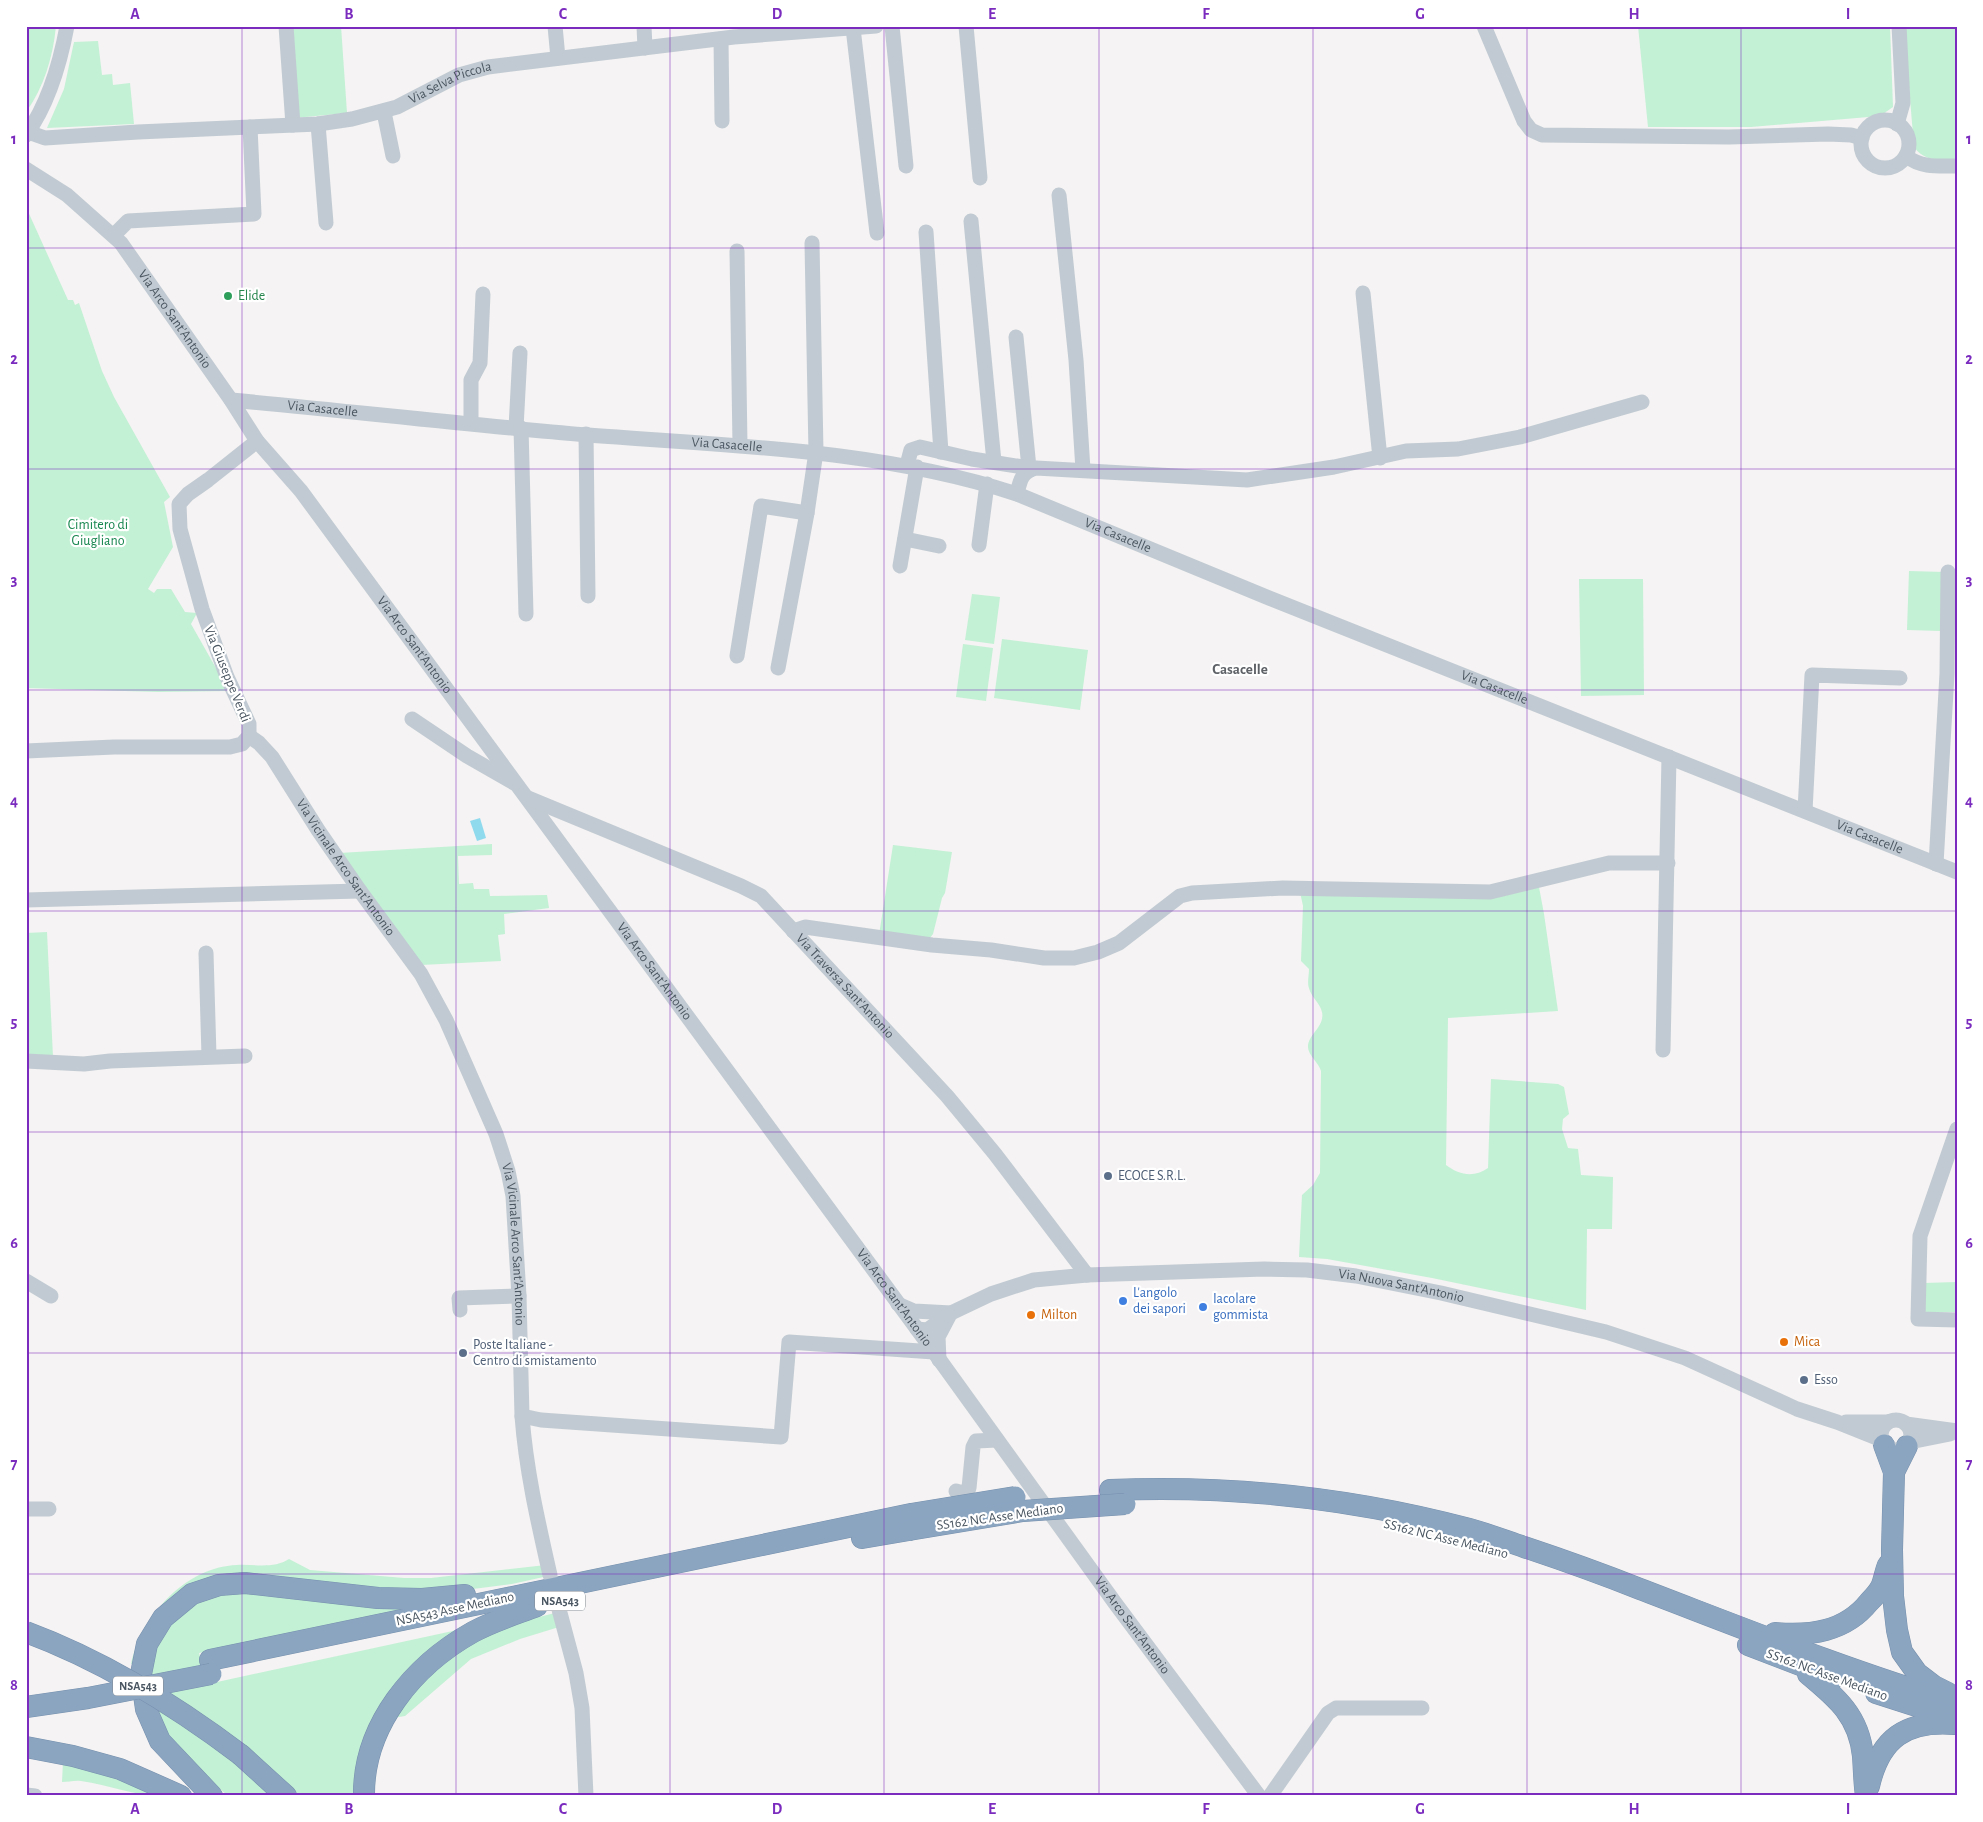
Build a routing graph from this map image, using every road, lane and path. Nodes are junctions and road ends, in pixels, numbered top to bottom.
1 (67, 26) edge
2 (286, 26) edge
3 (555, 26) edge
4 (644, 26) edge
5 (876, 26) edge
6 (892, 26) edge
7 (966, 26) edge
8 (1484, 26) edge
9 (1899, 26) edge
10 (853, 28) junction
11 (730, 34) edge
12 (645, 48) junction
13 (558, 58) junction
14 (384, 112) junction
15 (722, 122) dead end
16 (318, 124) junction
17 (1897, 124) junction
18 (293, 125) junction
19 (250, 127) junction
20 (27, 133) edge
21 (1862, 138) junction
22 (393, 156) dead end
23 (1906, 156) junction
24 (906, 166) dead end
25 (1957, 166) edge
26 (26, 169) edge
27 (980, 178) dead end
28 (1059, 195) dead end
29 (971, 221) dead end
30 (326, 223) dead end
31 (926, 232) dead end
32 (877, 234) dead end
33 (114, 235) junction
34 (812, 243) dead end
35 (737, 251) dead end
36 (1363, 293) dead end
37 (483, 294) dead end
38 (1016, 337) dead end
39 (520, 353) dead end
40 (231, 400) junction
41 (1642, 402) dead end
42 (470, 423) junction
43 (519, 428) junction
44 (586, 434) junction
45 (257, 441) junction
46 (740, 445) junction
47 (816, 452) junction
48 (941, 452) junction
49 (1380, 458) junction
50 (994, 462) junction
51 (912, 466) junction
52 (1029, 469) junction
53 (1083, 470) junction
54 (987, 484) junction
55 (1017, 494) junction
56 (807, 513) junction
57 (905, 539) junction
58 (979, 544) dead end
59 (939, 546) dead end
60 (900, 566) dead end
61 (1948, 572) dead end
62 (588, 596) dead end
63 (526, 614) dead end
64 (737, 656) dead end
65 (778, 668) dead end
66 (1900, 678) dead end
67 (412, 719) dead end
68 (249, 736) junction
69 (31, 749) edge
70 (1668, 757) junction
71 (523, 791) junction
72 (1805, 811) junction
73 (1668, 863) junction
74 (1936, 864) junction
75 (1957, 872) edge
76 (360, 890) junction
77 (26, 900) edge
78 (793, 931) junction
79 (206, 953) dead end
80 (1663, 1050) dead end
81 (209, 1056) junction
82 (245, 1056) dead end
83 (26, 1061) edge
84 (1957, 1129) edge
85 (1087, 1275) junction
86 (26, 1281) edge
87 (51, 1296) dead end
88 (519, 1296) junction
89 (898, 1304) junction
90 (460, 1310) dead end
91 (951, 1313) junction
92 (1957, 1320) edge
93 (917, 1329) junction
94 (936, 1356) junction
95 (522, 1416) junction
96 (1837, 1422) junction
97 (1888, 1422) junction
98 (1906, 1424) junction
99 (1957, 1432) edge
100 (997, 1440) junction
101 (1883, 1442) junction
102 (1908, 1444) junction
103 (1894, 1472) junction
104 (956, 1492) dead end
105 (1289, 1502) junction
106 (26, 1509) edge
107 (48, 1509) dead end
108 (910, 1522) joint
109 (1892, 1550) junction
110 (550, 1575) tunnel mouth
111 (531, 1600) junction
112 (560, 1613) tunnel mouth
113 (1747, 1630) junction
114 (26, 1632) edge
115 (1796, 1664) junction
116 (210, 1667) junction
117 (26, 1692) edge
118 (1957, 1697) edge
119 (1957, 1703) edge
120 (26, 1707) edge
121 (1422, 1708) dead end
122 (1957, 1718) edge
123 (1957, 1724) edge
124 (26, 1747) edge
125 (26, 1795) edge
126 (35, 1796) edge
127 (181, 1796) edge
128 (212, 1796) edge
129 (286, 1796) edge
130 (364, 1796) edge
131 (586, 1796) edge
132 (1258, 1796) edge
133 (1270, 1796) edge
134 (1866, 1796) edge

1 - 20 street
2 - 18 street
3 - 13 street
4 - 12 street
5 - 10 street, Via Selva Piccola
6 - 24 street
7 - 27 street
8 - 21 street
9 - 17 street
10 - 11 street, Via Selva Piccola
10 - 32 street
11 - 12 street, Via Selva Piccola
11 - 15 street
12 - 13 street, Via Selva Piccola
13 - 14 street, Via Selva Piccola
14 - 16 street, Via Selva Piccola
14 - 22 street
16 - 18 street, Via Selva Piccola
16 - 30 street
17 - 21 street
17 - 23 street
18 - 19 street, Via Selva Piccola
19 - 20 street, Via Selva Piccola
19 - 33 street
21 - 23 street
23 - 25 street
26 - 33 street, Via Arco Sant'Antonio
28 - 53 street
29 - 50 street
31 - 48 street
33 - 40 street, Via Arco Sant'Antonio
34 - 47 street
35 - 46 street
36 - 49 street
37 - 42 street
38 - 52 street
39 - 43 street
40 - 42 street, Via Casacelle
40 - 45 street, Via Arco Sant'Antonio
41 - 49 street
42 - 43 street, Via Casacelle
43 - 44 street, Via Casacelle
43 - 63 street
44 - 46 street, Via Casacelle
44 - 62 street
45 - 68 street, Via Giuseppe Verdi
45 - 71 street, Via Arco Sant'Antonio
46 - 47 street, Via Casacelle
47 - 51 street, Via Casacelle
47 - 56 street
48 - 50 street
48 - 51 street
49 - 53 street
50 - 52 street
51 - 54 street, Via Casacelle
51 - 57 street
52 - 53 street
52 - 55 street
54 - 55 street, Via Casacelle
54 - 58 street
55 - 70 street, Via Casacelle
56 - 64 street
56 - 65 street
57 - 59 street
57 - 60 street
61 - 74 street
66 - 72 street
67 - 71 street, Via Traversa Sant'Antonio
68 - 69 street, Via Giuseppe Verdi
68 - 76 street, Via Vicinale Arco Sant'Antonio
70 - 72 street, Via Casacelle
70 - 73 street
71 - 78 street, Via Traversa Sant'Antonio
71 - 89 street, Via Arco Sant'Antonio
72 - 74 street, Via Casacelle
73 - 78 street
73 - 80 street
74 - 75 street, Via Casacelle
76 - 77 street
76 - 88 street, Via Vicinale Arco Sant'Antonio
78 - 85 street, Via Traversa Sant'Antonio
79 - 81 street
81 - 82 street
81 - 83 street
84 - 92 street
85 - 91 street, Via Nuova Sant'Antonio
85 - 96 street, Via Nuova Sant'Antonio
86 - 87 street
88 - 90 street
88 - 95 street, Via Vicinale Arco Sant'Antonio
89 - 91 street
89 - 93 street, Via Arco Sant'Antonio
91 - 93 street, Via Nuova Sant'Antonio
91 - 94 street
93 - 94 street, Via Arco Sant'Antonio
94 - 95 street
94 - 100 street, Via Arco Sant'Antonio
95 - 110 street, Via Vicinale Arco Sant'Antonio
96 - 97 street, Via Nuova Sant'Antonio
96 - 101 street, Via Nuova Sant'Antonio
97 - 98 street, Via Nuova Sant'Antonio
97 - 101 street
98 - 99 street, Via Nuova Sant'Antonio
98 - 102 street
99 - 102 street, Via Nuova Sant'Antonio
100 - 104 street
100 - 132 street, Via Arco Sant'Antonio
101 - 102 street, Via Nuova Sant'Antonio
101 - 103 highway
102 - 103 highway
103 - 109 highway
105 - 108 highway, SS162 NC Asse Mediano, bridge
105 - 113 highway, SS162 NC Asse Mediano
105 - 115 highway, SS162 NC Asse Mediano
106 - 107 street
108 - 111 highway, NSA543 Asse Mediano / NSA543
109 - 113 highway
109 - 118 highway
111 - 116 highway, NSA543 Asse Mediano / NSA543
111 - 128 highway, NSA543
111 - 130 highway, NSA543
112 - 131 street
113 - 119 highway, SS162 NC Asse Mediano
114 - 129 highway, NSA543, bridge
115 - 122 highway, SS162 NC Asse Mediano
115 - 134 highway
116 - 117 highway, NSA543 Asse Mediano / NSA543
116 - 120 highway, NSA543 Asse Mediano / NSA543, bridge
121 - 133 street
123 - 134 highway
124 - 127 highway
125 - 126 street

